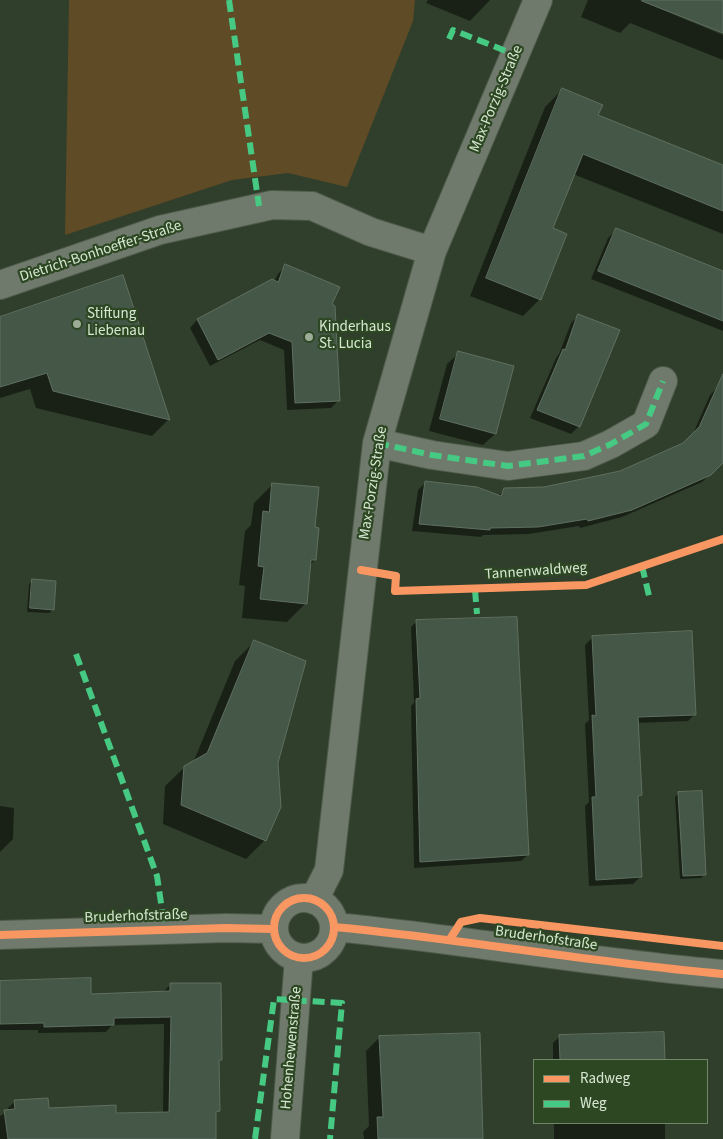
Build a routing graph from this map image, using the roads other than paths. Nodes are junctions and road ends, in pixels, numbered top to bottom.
1 (538, 0) edge
2 (432, 251) junction
3 (0, 285) edge
4 (663, 381) dead end
5 (376, 443) junction
6 (314, 900) junction
7 (334, 927) junction
8 (273, 929) junction
9 (0, 935) edge
10 (299, 958) junction
11 (723, 974) edge
12 (284, 1139) edge

1 - 2 street, Max-Porzig-Straße
2 - 3 street, Dietrich-Bonhoeffer-Straße
2 - 5 street, Max-Porzig-Straße
4 - 5 street
5 - 6 street, Max-Porzig-Straße
6 - 7 street
6 - 8 street
7 - 10 street
7 - 11 street, Bruderhofstraße
8 - 9 street, Bruderhofstraße
8 - 10 street
10 - 12 street, Hohenhewenstraße

